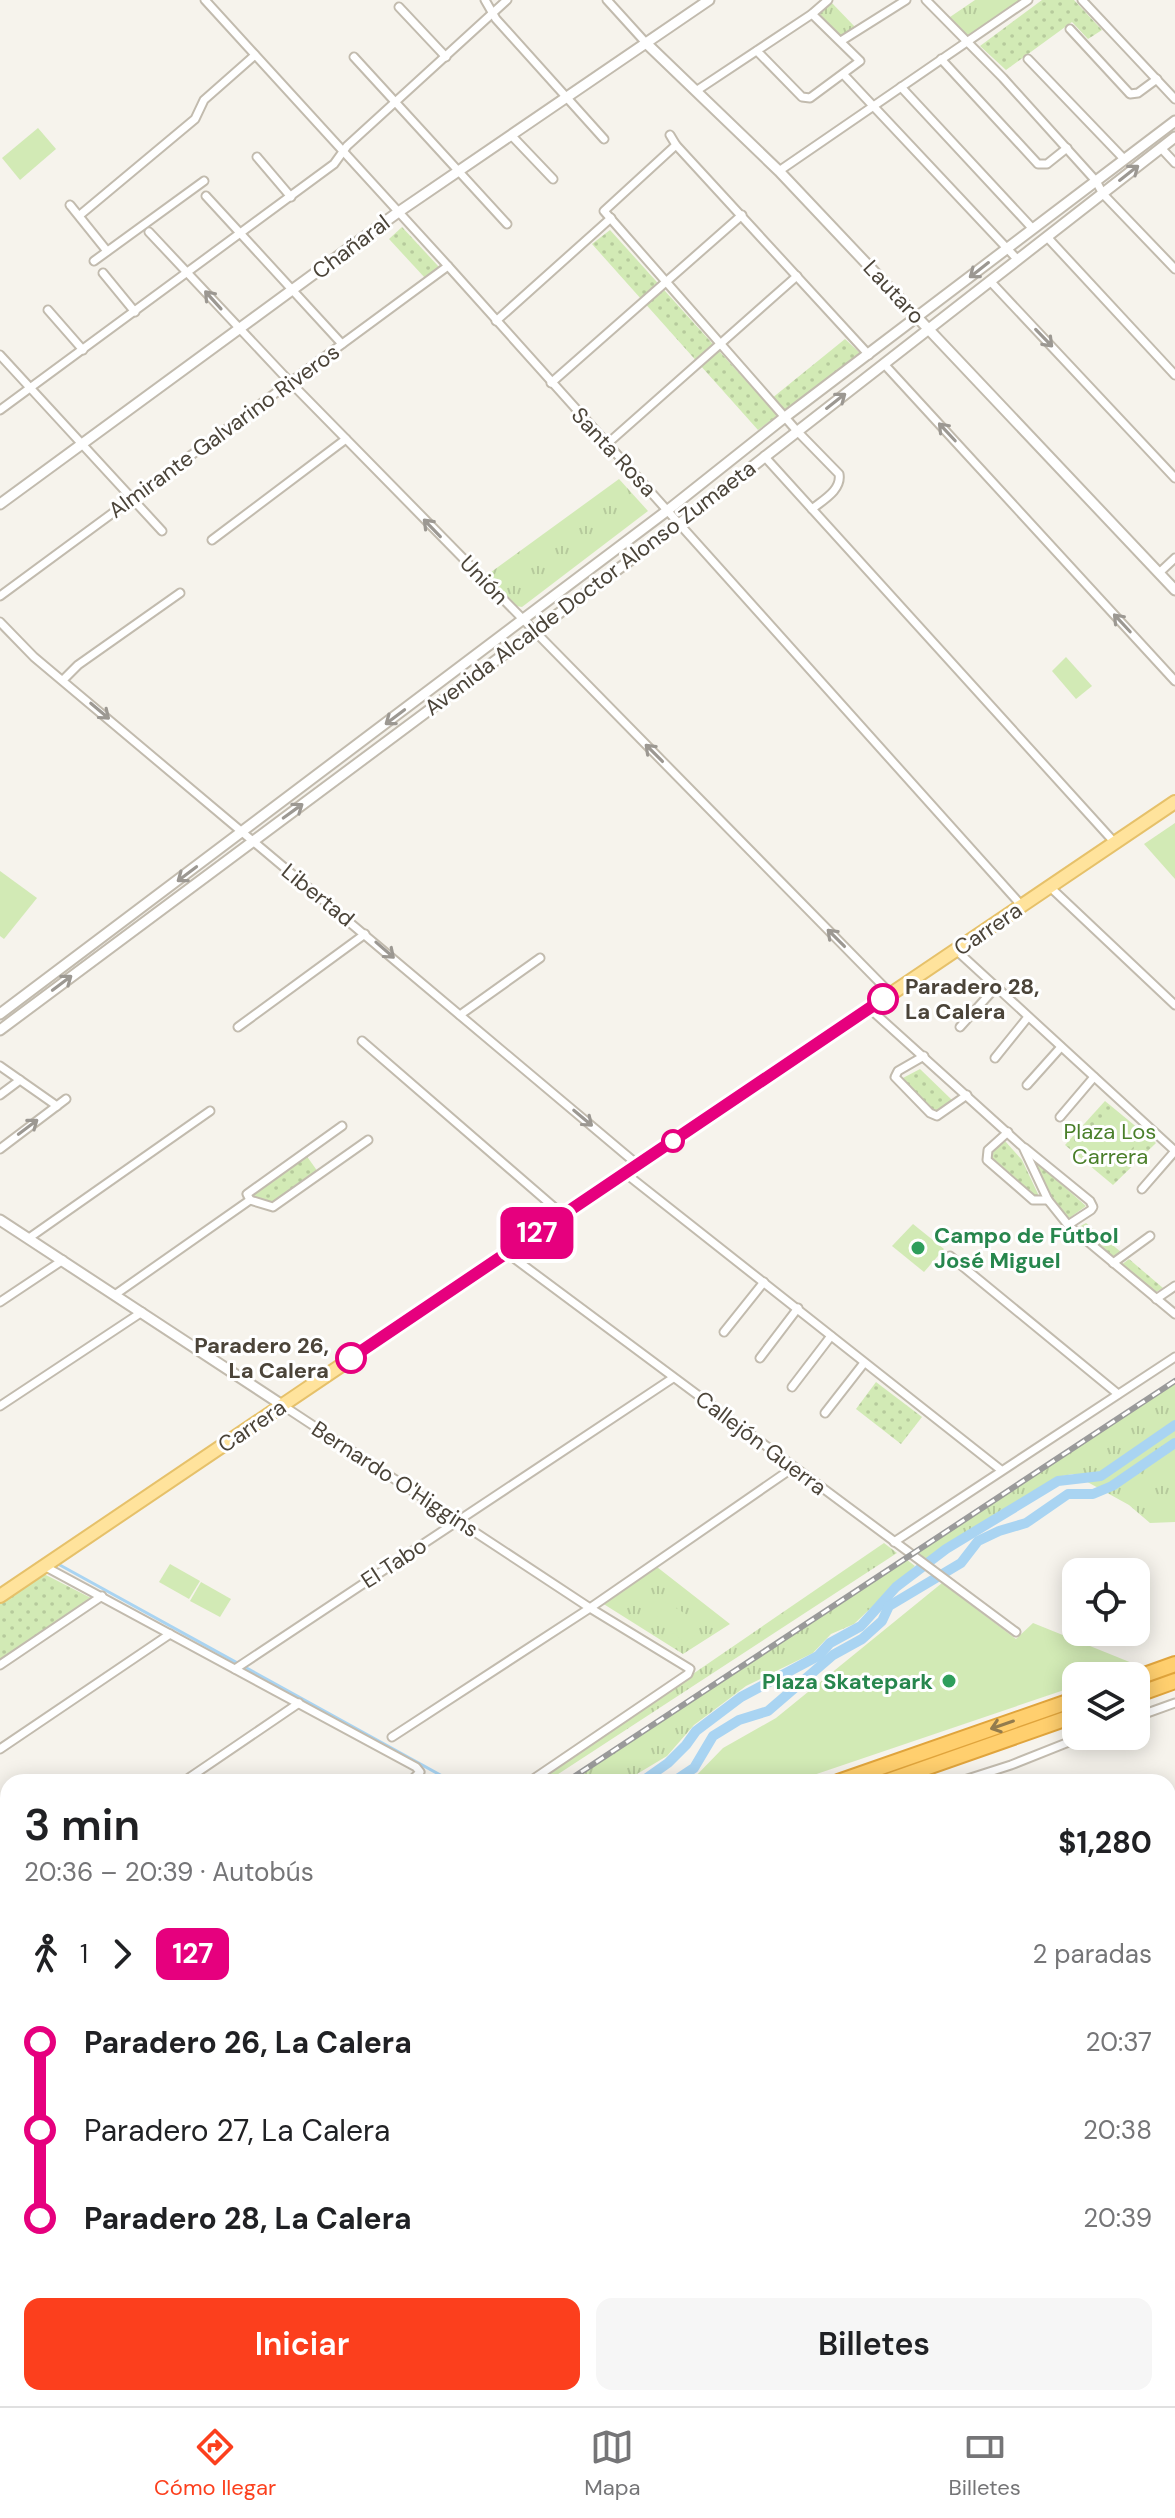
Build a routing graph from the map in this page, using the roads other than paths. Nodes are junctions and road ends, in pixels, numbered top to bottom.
1 (205, 0) edge
2 (485, 0) edge
3 (507, 0) edge
4 (607, 0) edge
5 (709, 0) edge
6 (828, 0) edge
7 (906, 0) edge
8 (926, 0) edge
9 (1028, 0) edge
10 (1082, 0) edge
11 (399, 7) dead end
12 (493, 13) junction
13 (812, 14) junction
14 (1070, 29) dead end
15 (841, 41) junction
16 (968, 42) junction
17 (646, 43) junction
18 (757, 51) junction
19 (255, 55) junction
20 (354, 57) dead end
21 (446, 57) junction
22 (941, 59) junction
23 (1028, 59) dead end
24 (844, 75) junction
25 (1157, 79) junction
26 (901, 87) junction
27 (696, 91) junction
28 (565, 98) junction
29 (1175, 99) edge
30 (394, 101) junction
31 (873, 106) junction
32 (1175, 121) edge
33 (511, 135) junction
34 (670, 135) dead end
35 (1175, 137) edge
36 (604, 139) dead end
37 (676, 145) junction
38 (1067, 148) junction
39 (1161, 148) junction
40 (342, 153) junction
41 (257, 157) dead end
42 (1124, 159) junction
43 (1175, 163) edge
44 (459, 170) junction
45 (779, 171) junction
46 (553, 179) dead end
47 (204, 181) dead end
48 (1096, 181) junction
49 (1103, 194) junction
50 (206, 196) dead end
51 (291, 197) junction
52 (70, 205) dead end
53 (397, 213) junction
54 (80, 215) junction
55 (742, 215) junction
56 (611, 218) junction
57 (507, 224) dead end
58 (1033, 229) junction
59 (149, 232) dead end
60 (240, 234) junction
61 (1047, 237) junction
62 (1007, 248) junction
63 (107, 251) junction
64 (1018, 260) junction
65 (94, 261) dead end
66 (448, 266) junction
67 (1175, 269) edge
68 (103, 273) dead end
69 (188, 273) junction
70 (797, 276) junction
71 (990, 281) junction
72 (666, 282) junction
73 (294, 289) junction
74 (48, 310) dead end
75 (135, 312) junction
76 (919, 317) junction
77 (496, 321) junction
78 (239, 329) junction
79 (929, 329) junction
80 (720, 343) junction
81 (342, 344) junction
82 (83, 350) junction
83 (0, 355) edge
84 (869, 355) junction
85 (884, 364) junction
86 (1175, 375) edge
87 (290, 382) junction
88 (551, 383) junction
89 (30, 389) junction
90 (0, 410) edge
91 (785, 417) junction
92 (797, 431) junction
93 (346, 439) junction
94 (82, 444) junction
95 (607, 444) junction
96 (764, 456) junction
97 (1175, 478) edge
98 (131, 500) junction
99 (0, 504) edge
100 (812, 509) junction
101 (668, 510) junction
102 (680, 523) junction
103 (162, 531) dead end
104 (212, 540) dead end
105 (1175, 558) edge
106 (1159, 573) junction
107 (1175, 590) edge
108 (180, 593) dead end
109 (0, 596) edge
110 (523, 620) junction
111 (0, 622) edge
112 (534, 632) junction
113 (63, 680) junction
114 (1175, 681) edge
115 (1175, 802) edge
116 (242, 833) junction
117 (251, 841) junction
118 (1115, 843) junction
119 (1050, 887) junction
120 (1022, 906) junction
121 (365, 934) junction
122 (956, 950) junction
123 (540, 958) dead end
124 (996, 987) junction
125 (891, 994) junction
126 (1175, 1005) edge
127 (869, 1008) junction
128 (0, 1014) edge
129 (460, 1015) junction
130 (1028, 1017) junction
131 (238, 1027) dead end
132 (960, 1027) dead end
133 (0, 1030) edge
134 (362, 1041) dead end
135 (1061, 1047) junction
136 (924, 1056) junction
137 (995, 1058) dead end
138 (0, 1066) edge
139 (1094, 1077) junction
140 (20, 1080) junction
141 (1027, 1085) dead end
142 (0, 1095) edge
143 (967, 1095) junction
144 (66, 1099) dead end
145 (57, 1106) junction
146 (210, 1111) dead end
147 (1060, 1117) dead end
148 (342, 1126) dead end
149 (1008, 1132) junction
150 (368, 1140) dead end
151 (1023, 1147) junction
152 (0, 1149) edge
153 (1175, 1151) edge
154 (638, 1165) junction
155 (625, 1173) junction
156 (1142, 1189) dead end
157 (250, 1200) junction
158 (1048, 1200) junction
159 (563, 1215) junction
160 (0, 1220) edge
161 (1068, 1225) junction
162 (1150, 1236) dead end
163 (29, 1238) junction
164 (507, 1253) junction
165 (950, 1256) dead end
166 (63, 1260) junction
167 (1113, 1263) junction
168 (764, 1282) junction
169 (1175, 1286) edge
170 (116, 1294) junction
171 (1156, 1299) junction
172 (0, 1302) edge
173 (798, 1308) junction
174 (142, 1312) junction
175 (1175, 1314) edge
176 (724, 1332) dead end
177 (831, 1336) junction
178 (1175, 1357) edge
179 (760, 1358) dead end
180 (864, 1363) junction
181 (673, 1378) junction
182 (792, 1387) dead end
183 (1118, 1394) junction
184 (282, 1405) junction
185 (0, 1406) edge
186 (825, 1413) dead end
187 (794, 1467) junction
188 (1001, 1470) junction
189 (459, 1520) junction
190 (894, 1542) junction
191 (44, 1566) junction
192 (0, 1596) edge
193 (102, 1596) junction
194 (590, 1608) junction
195 (1016, 1632) dead end
196 (170, 1634) junction
197 (1175, 1664) edge
198 (0, 1665) edge
199 (235, 1669) junction
200 (1150, 1673) edge
201 (1175, 1681) edge
202 (1150, 1690) edge
203 (299, 1703) junction
204 (1175, 1703) edge
205 (1062, 1704) edge
206 (1150, 1712) edge
207 (1062, 1720) edge
208 (392, 1737) dead end
209 (1062, 1745) edge
210 (0, 1749) edge
211 (195, 1774) edge
212 (418, 1774) edge
213 (541, 1774) edge
214 (861, 1774) edge
215 (908, 1774) edge
216 (983, 1774) edge

1 - 19 street, Santa Rosa
2 - 12 street
3 - 12 street
4 - 17 street, Lautaro
5 - 17 street, Chañaral
6 - 13 street
7 - 15 street
8 - 16 street
9 - 16 street
10 - 25 street
11 - 21 street
12 - 21 street
12 - 28 street
13 - 15 street
13 - 18 street
14 - 25 street
15 - 24 street
16 - 22 street
16 - 38 street
17 - 27 street, Lautaro
17 - 28 street, Chañaral
18 - 24 street
18 - 27 street
19 - 40 street, Santa Rosa
19 - 54 street
20 - 30 street
21 - 30 street
22 - 26 street
22 - 38 street
23 - 42 street
24 - 31 street
25 - 29 street
26 - 31 street
26 - 58 street
27 - 45 street, Lautaro
28 - 33 street, Chañaral
28 - 36 street
30 - 40 street
30 - 44 street
31 - 45 street
31 - 62 street
32 - 42 street, Avenida Alcalde Doctor Alonso Zumaeta
33 - 44 street, Chañaral
33 - 46 street
34 - 37 street
35 - 39 street, Avenida Alcalde Doctor Alonso Zumaeta
37 - 55 street
37 - 56 street
38 - 48 street
39 - 43 street
49 -> 39 street, Avenida Alcalde Doctor Alonso Zumaeta
40 - 51 street
40 - 53 street, Santa Rosa
41 - 51 street
42 - 48 street, Avenida Alcalde Doctor Alonso Zumaeta
44 - 53 street, Chañaral
44 - 57 street
45 - 76 street, Lautaro
47 - 63 street
48 - 49 street
48 - 58 street, Avenida Alcalde Doctor Alonso Zumaeta
49 - 61 street, Avenida Alcalde Doctor Alonso Zumaeta
49 - 67 street
50 - 60 street
51 - 60 street
52 - 54 street
53 - 66 street, Santa Rosa
53 - 73 street, Chañaral
54 - 63 street
55 - 70 street
55 - 72 street
56 - 72 street
56 - 77 street
58 - 62 street, Avenida Alcalde Doctor Alonso Zumaeta
59 - 69 street, Unión
60 - 69 street
60 - 73 street
61 - 64 street, Avenida Alcalde Doctor Alonso Zumaeta
61 - 86 street
62 - 64 street
62 -> 76 street, Avenida Alcalde Doctor Alonso Zumaeta
63 - 65 street
64 - 71 street, Avenida Alcalde Doctor Alonso Zumaeta
66 - 77 street, Santa Rosa
66 - 81 street, Almirante Galvarino Riveros
68 - 75 street
69 - 75 street
78 -> 69 street, Unión
70 - 80 street
70 - 84 street
71 - 79 street, Avenida Alcalde Doctor Alonso Zumaeta
71 -> 97 street
72 - 80 street
72 - 88 street
73 - 78 street, Chañaral
73 - 81 street
74 - 82 street
75 - 82 street
76 - 79 street, Lautaro
76 - 84 street, Avenida Alcalde Doctor Alonso Zumaeta
77 - 88 street, Santa Rosa
78 - 87 street, Unión
78 - 94 street, Chañaral
79 - 85 street, Avenida Alcalde Doctor Alonso Zumaeta
79 - 106 street, Lautaro
80 - 91 street
80 - 95 street
81 - 87 street, Almirante Galvarino Riveros
82 - 89 street
83 - 89 street
84 - 91 street, Avenida Alcalde Doctor Alonso Zumaeta
92 -> 85 street, Avenida Alcalde Doctor Alonso Zumaeta
114 -> 85 street
87 - 93 street, Unión
87 - 98 street, Almirante Galvarino Riveros
88 - 95 street, Santa Rosa
89 - 90 street
89 - 94 street
91 - 92 street
91 - 101 street, Avenida Alcalde Doctor Alonso Zumaeta
92 - 96 street, Avenida Alcalde Doctor Alonso Zumaeta
92 - 100 street
93 - 104 street
110 -> 93 street, Unión
94 - 98 street
94 - 99 street, Chañaral
95 - 101 street, Santa Rosa
96 - 100 street
96 - 102 street, Avenida Alcalde Doctor Alonso Zumaeta
98 - 103 street
98 - 109 street, Almirante Galvarino Riveros
100 - 118 street
101 - 102 street, Santa Rosa
101 - 110 street, Avenida Alcalde Doctor Alonso Zumaeta
102 - 112 street, Avenida Alcalde Doctor Alonso Zumaeta
102 - 120 street, Santa Rosa
105 - 106 street
106 - 107 street, Lautaro
108 - 113 street
110 - 112 street, Unión
110 -> 116 street, Avenida Alcalde Doctor Alonso Zumaeta
111 - 113 street, Libertad
117 -> 112 street, Avenida Alcalde Doctor Alonso Zumaeta
125 -> 112 street, Unión
113 -> 116 street, Libertad
115 - 118 main road, Carrera
116 - 117 street, Libertad
116 -> 128 street, Avenida Alcalde Doctor Alonso Zumaeta
117 - 121 street, Libertad
133 -> 117 street, Avenida Alcalde Doctor Alonso Zumaeta
118 - 119 main road, Carrera
119 - 120 main road, Carrera
119 - 126 street
120 - 122 main road, Carrera
121 -> 129 street, Libertad
121 - 131 street
122 - 124 street
122 - 125 main road, Carrera
123 - 129 street
124 - 130 street
124 - 132 street
125 - 127 main road, Carrera
127 - 136 street
127 - 154 main road, Carrera
129 -> 154 street, Libertad
130 - 135 street
130 - 137 street
134 - 159 street
135 - 139 street
135 - 141 street
136 - 143 street
136 - 143 street
138 - 140 street
139 - 147 street
139 - 153 street
140 - 142 street
140 - 145 street
143 - 149 street
144 - 145 street
152 -> 145 street
146 - 163 street
148 - 157 street
149 - 151 street
149 - 158 street
150 - 157 street
151 - 158 street
151 - 161 street
153 - 156 street
154 - 155 main road, Carrera
155 - 159 main road, Carrera
155 - 168 street
157 - 170 street
158 - 161 street
159 - 164 main road, Carrera
160 - 163 street, Bernardo O'Higgins
161 - 167 street
162 - 167 street
163 - 166 street, Bernardo O'Higgins
164 - 181 street, Callejón Guerra
164 - 184 main road, Carrera
165 - 183 street
166 - 170 street, Bernardo O'Higgins
166 - 172 street
167 - 171 street
168 - 173 street
168 - 176 street
169 - 171 street
170 - 174 street, Bernardo O'Higgins
171 - 175 street
173 - 177 street
173 - 179 street
174 - 184 street, Bernardo O'Higgins
174 - 185 street
177 - 180 street
177 - 182 street
178 - 183 street
180 - 186 street
180 - 188 street
181 - 187 street, Callejón Guerra
181 - 189 street, El Tabo
183 - 188 street
184 - 189 street, Bernardo O'Higgins
184 - 191 main road, Carrera
187 - 190 street, Callejón Guerra
187 - 194 street
188 - 190 street
189 - 194 street, Bernardo O'Higgins
189 - 199 street, El Tabo
190 - 195 street, Callejón Guerra
191 - 192 main road, Carrera
191 - 193 street
193 - 196 street
193 - 198 street
194 - 208 street
194 - 213 street, Bernardo O'Higgins
196 - 199 street
196 - 210 street
197 - 200 highway
199 - 203 street
201 - 202 highway
203 - 211 street
203 - 212 street
204 - 206 street
205 -> 214 highway
207 - 215 highway
209 - 216 street

